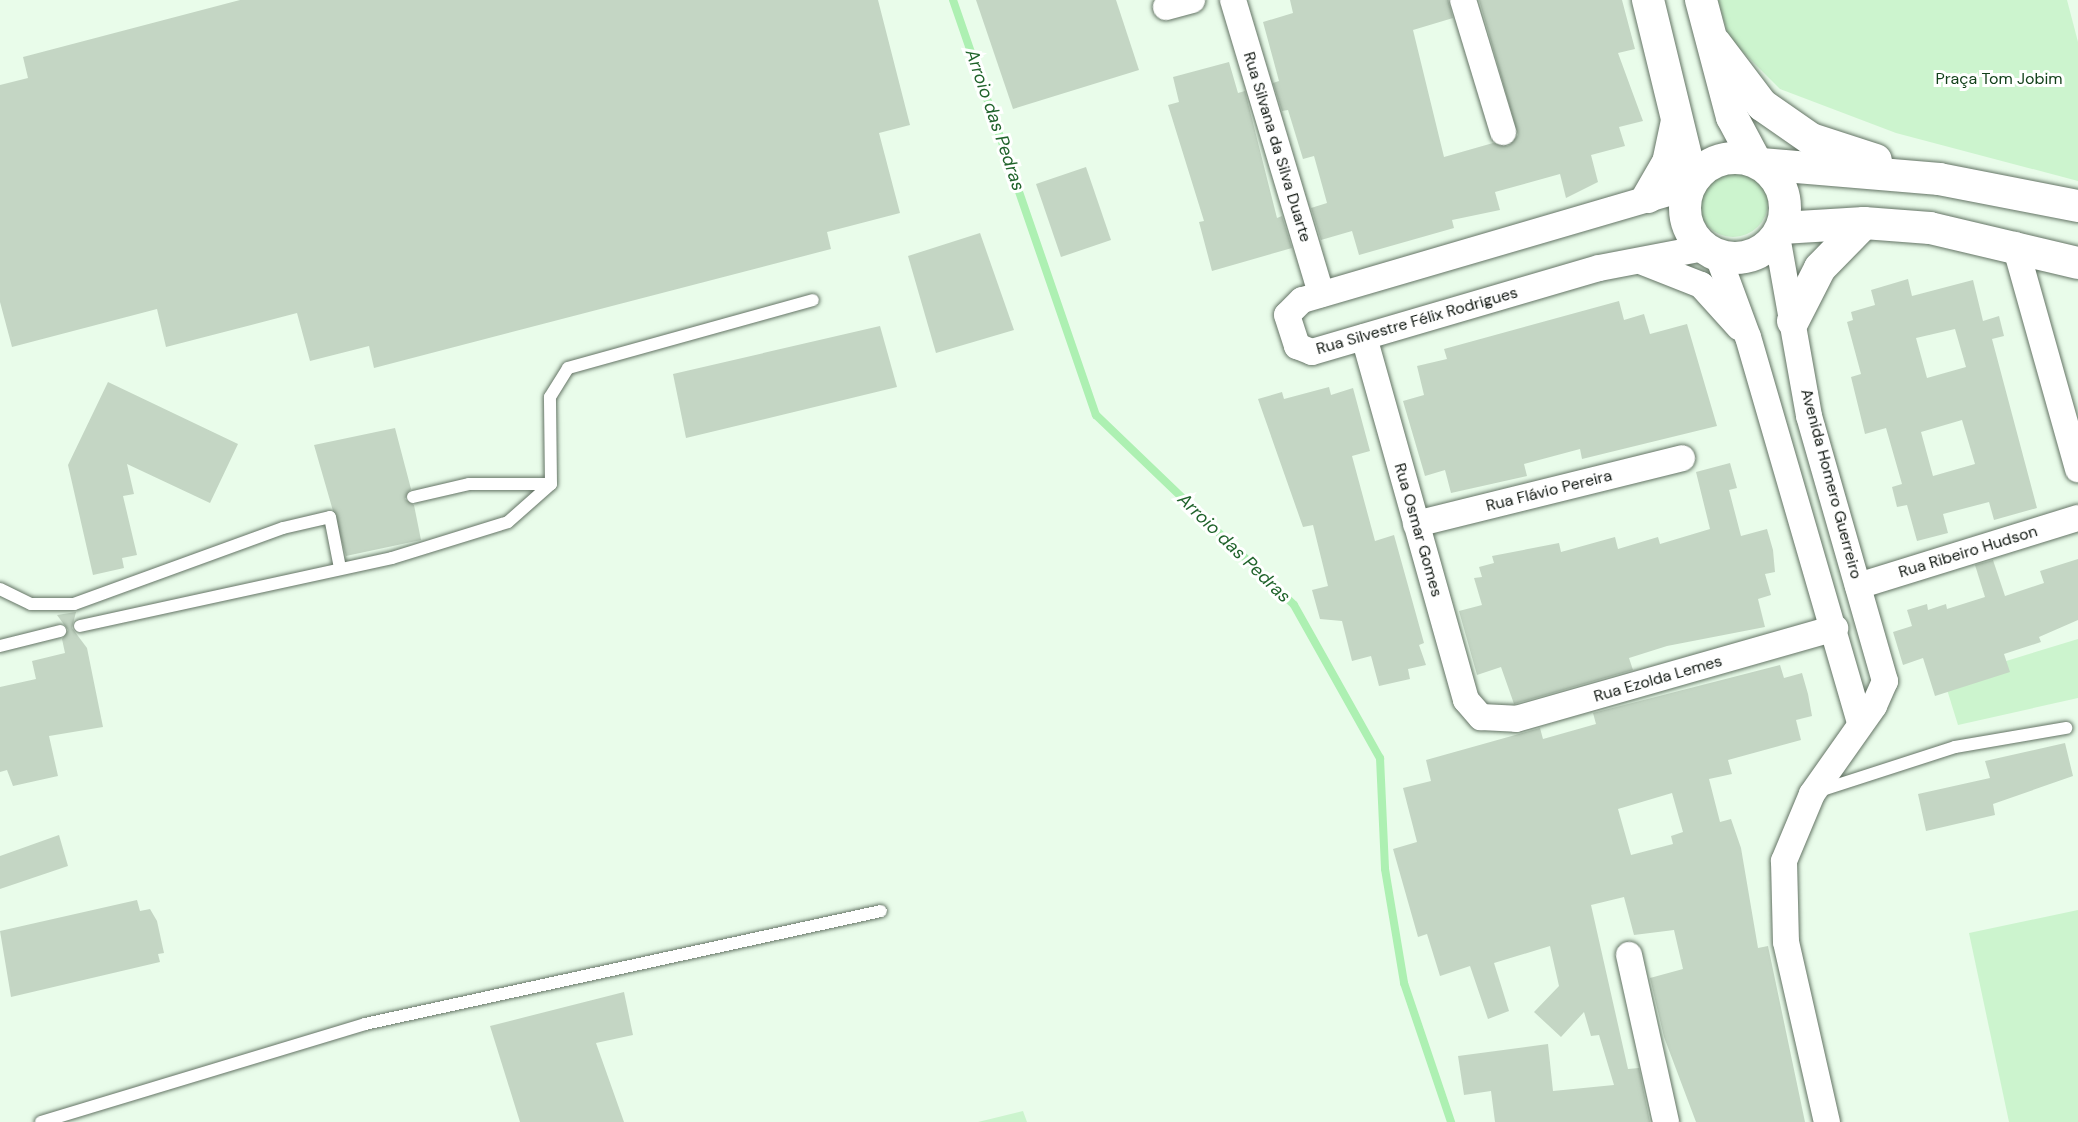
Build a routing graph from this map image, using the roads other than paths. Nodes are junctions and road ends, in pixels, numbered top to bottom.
1 (1192, 0) edge
2 (1233, 0) edge
3 (1463, 0) edge
4 (1648, 0) edge
5 (1701, 0) edge
6 (1166, 7) dead end
7 (1715, 43) junction
8 (1678, 114) junction
9 (1503, 132) dead end
10 (1759, 163) junction
11 (1939, 179) junction
12 (1690, 184) junction
13 (1648, 197) junction
14 (2078, 206) edge
15 (1864, 222) junction
16 (1779, 232) junction
17 (2015, 245) junction
18 (1711, 252) junction
19 (1640, 260) junction
20 (2078, 263) edge
21 (1322, 294) junction
22 (813, 300) dead end
23 (1793, 321) junction
24 (1364, 336) junction
25 (1748, 337) junction
26 (1682, 458) dead end
27 (2078, 469) edge
28 (551, 484) junction
29 (413, 497) dead end
30 (2078, 518) edge
31 (1416, 524) junction
32 (340, 568) junction
33 (1858, 586) junction
34 (0, 589) edge
35 (80, 626) dead end
36 (1835, 628) junction
37 (60, 631) dead end
38 (0, 646) edge
39 (1481, 717) joint
40 (1860, 723) junction
41 (2066, 728) dead end
42 (1812, 794) junction
43 (881, 911) dead end
44 (1629, 956) dead end
45 (41, 1122) edge
46 (1666, 1122) edge
47 (1827, 1122) edge

1 - 6 street
2 - 21 street, Rua Silvana da Silva Duarte
3 - 9 street
4 - 8 street
5 - 7 street
7 - 10 street
7 - 11 street
8 - 12 street
8 - 13 street
10 - 11 street
10 - 12 street
10 - 16 street
11 - 14 street
12 - 13 street, Rua Silvestre Félix Rodrigues
12 - 18 street
13 - 21 street, Rua Silvestre Félix Rodrigues
15 - 16 street
15 - 17 street
15 - 23 street
16 - 18 street
16 - 23 street, Avenida Homero Guerreiro
17 - 20 street
17 - 27 street
18 - 19 street, Rua Silvestre Félix Rodrigues
18 - 25 street
19 - 24 street, Rua Silvestre Félix Rodrigues
19 - 25 street
21 - 24 street, Rua Silvestre Félix Rodrigues
22 - 28 lane
23 - 33 street, Avenida Homero Guerreiro
24 - 31 street, Rua Osmar Gomes
25 - 36 street
26 - 31 street, Rua Flávio Pereira
28 - 29 lane
28 - 32 lane
30 - 33 street, Rua Ribeiro Hudson
31 - 39 street, Rua Osmar Gomes
32 - 34 lane
32 - 35 lane
33 - 40 street, Avenida Homero Guerreiro
36 - 39 street, Rua Ezolda Lemes
36 - 40 street
37 - 38 lane
40 - 42 street, Avenida Homero Guerreiro
41 - 42 lane
42 - 47 street, Avenida Homero Guerreiro
43 - 45 lane
44 - 46 street

